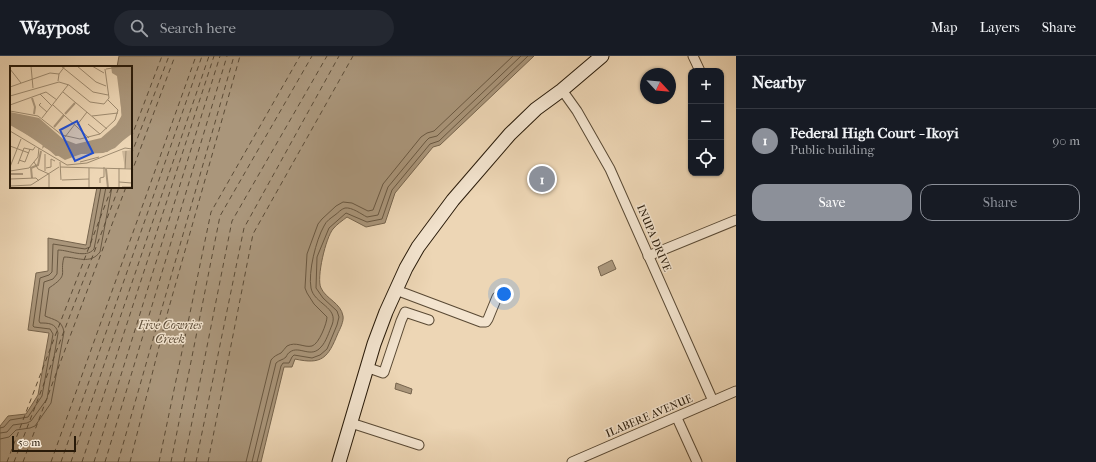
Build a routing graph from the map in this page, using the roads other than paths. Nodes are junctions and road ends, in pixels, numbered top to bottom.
1 (602, 56) edge
2 (693, 56) edge
3 (699, 68) edge
4 (562, 90) junction
5 (736, 220) edge
6 (648, 256) junction
7 (396, 290) junction
8 (497, 297) dead end
9 (429, 320) dead end
10 (366, 367) junction
11 (736, 391) edge
12 (713, 401) junction
13 (677, 418) junction
14 (350, 423) junction
15 (419, 445) dead end
16 (339, 462) edge
17 (572, 462) edge
18 (697, 462) edge

1 - 4 street
2 - 3 street
4 - 6 street, INUPA DRIVE
4 - 7 street
5 - 6 street
6 - 12 street, INUPA DRIVE
7 - 8 street
7 - 10 street
9 - 10 street
10 - 14 street
11 - 12 street, ILABERE AVENUE
12 - 13 street, ILABERE AVENUE
13 - 17 street, ILABERE AVENUE
13 - 18 street
14 - 15 street
14 - 16 street

